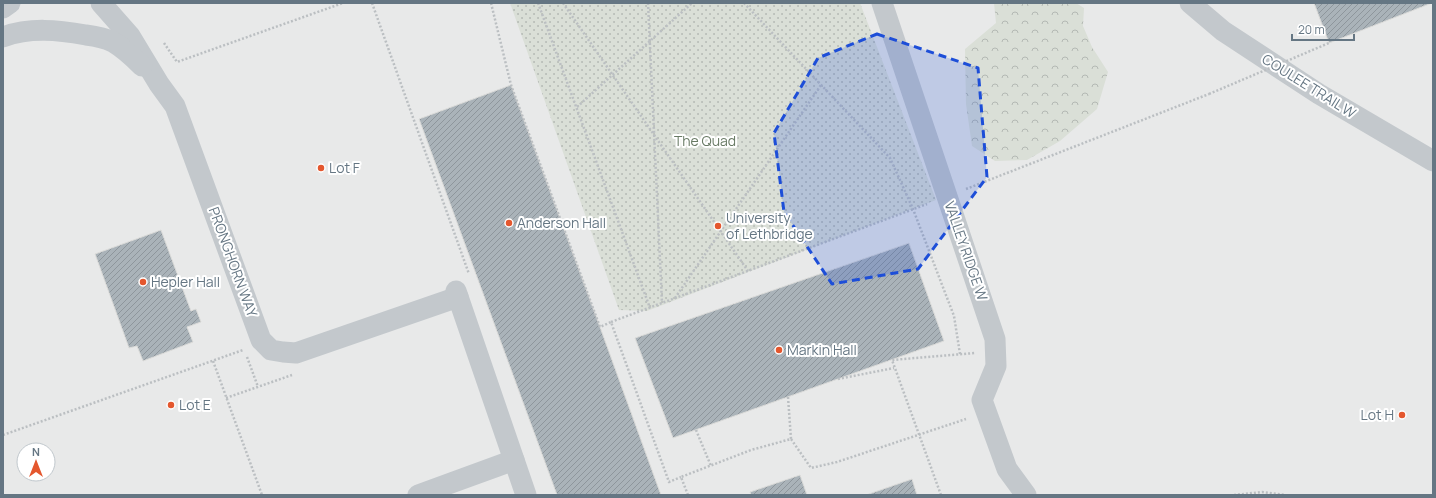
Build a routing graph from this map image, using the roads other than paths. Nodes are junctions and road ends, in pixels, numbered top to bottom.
1 (10, 3) edge
2 (101, 3) edge
3 (121, 3) edge
4 (882, 3) edge
5 (1190, 3) edge
6 (3, 8) edge
7 (3, 36) edge
8 (130, 36) junction
9 (160, 84) junction
10 (1433, 161) edge
11 (514, 460) junction
12 (418, 495) edge
13 (526, 495) edge
14 (1026, 495) edge

1 - 6 street
2 - 8 street, PRONGHORN WAY
3 - 8 street
4 - 14 street, VALLEY RIDGE W
5 - 10 street, COULEE TRAIL W
7 - 9 street
8 - 9 street, PRONGHORN WAY
9 - 11 street, PRONGHORN WAY
11 - 12 street
11 - 13 street

